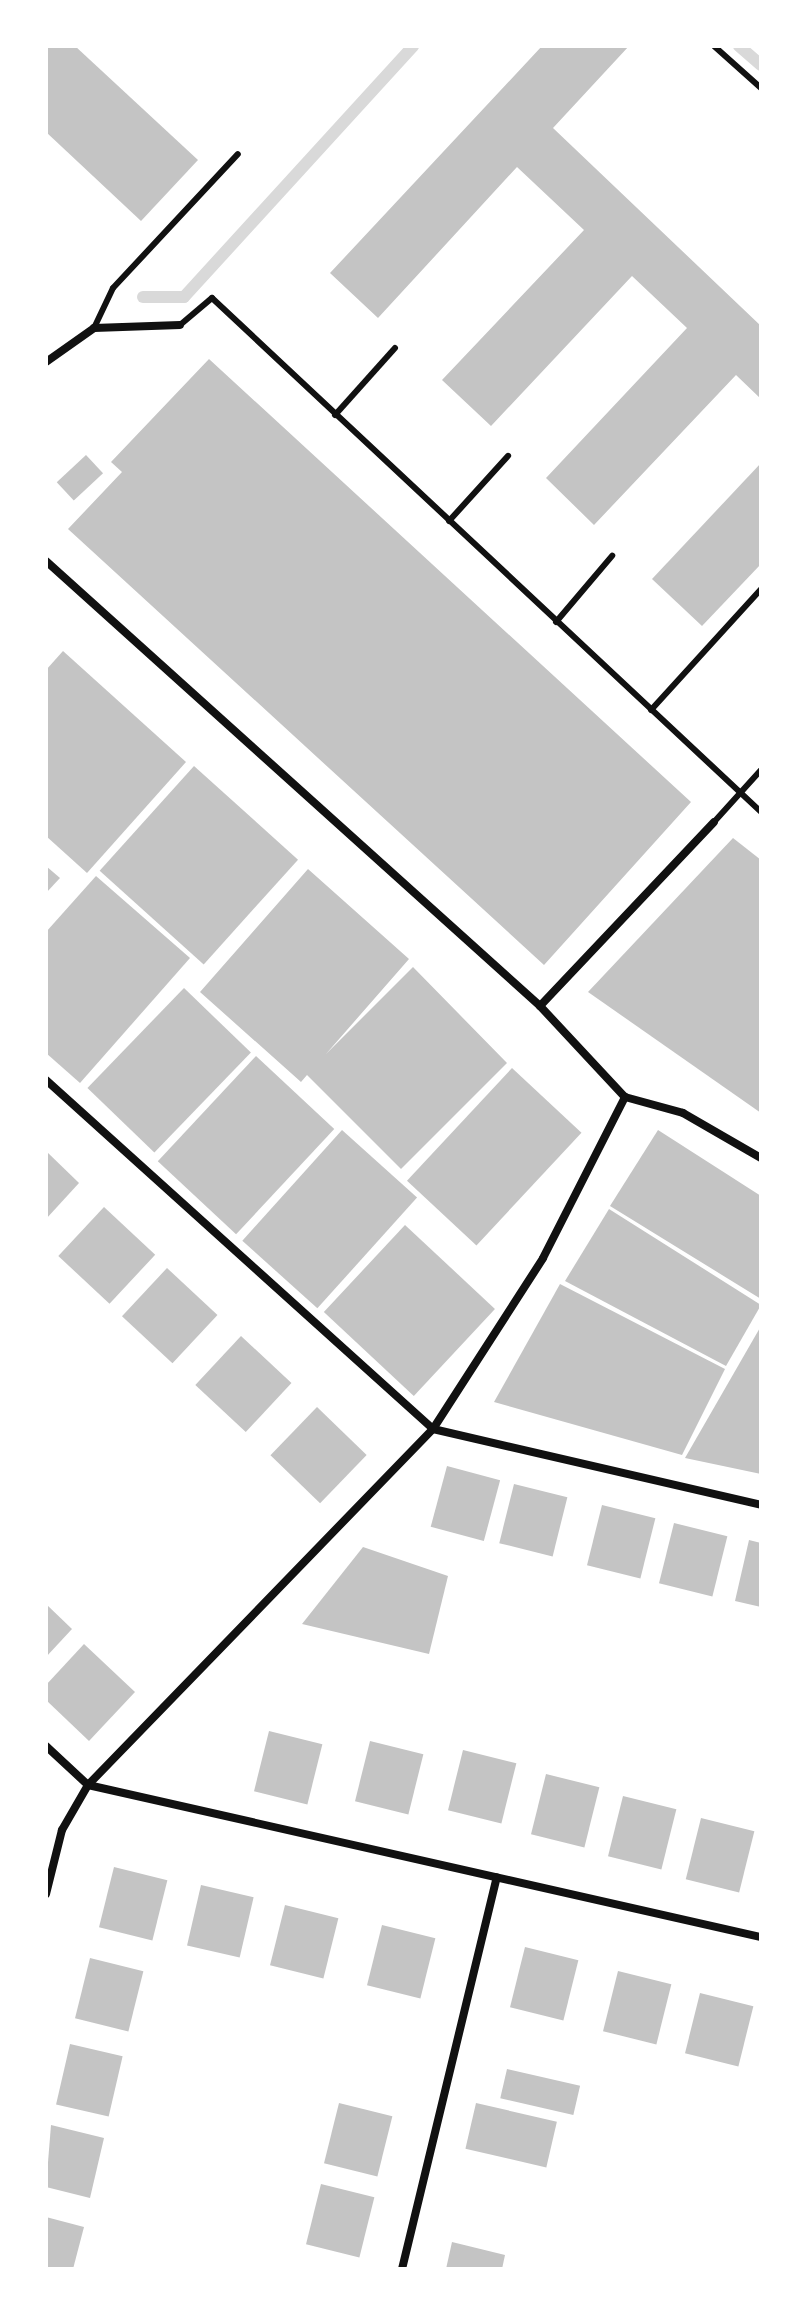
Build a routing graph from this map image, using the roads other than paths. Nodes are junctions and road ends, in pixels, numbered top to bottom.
1 (714, 46) edge
2 (761, 88) edge
3 (238, 154) dead end
4 (180, 325) joint
5 (94, 328) junction
6 (395, 348) dead end
7 (46, 362) edge
8 (335, 415) junction
9 (508, 456) dead end
10 (449, 521) junction
11 (612, 556) dead end
12 (46, 561) edge
13 (761, 589) edge
14 (556, 622) junction
15 (651, 710) junction
16 (761, 770) edge
17 (739, 794) junction
18 (761, 812) edge
19 (714, 822) joint
20 (540, 1006) junction
21 (46, 1080) edge
22 (625, 1097) junction
23 (761, 1158) edge
24 (433, 1429) junction
25 (761, 1505) edge
26 (46, 1746) edge
27 (88, 1785) junction
28 (497, 1877) junction
29 (46, 1894) edge
30 (761, 1937) edge
31 (402, 2269) edge

1 - 2 lane
3 - 5 lane
4 - 5 street
4 - 8 lane
5 - 7 street
6 - 8 lane
8 - 10 lane
9 - 10 lane
10 - 14 lane
11 - 14 lane
12 - 20 street
13 - 15 lane
14 - 15 lane
15 - 17 lane
16 - 17 lane
17 - 18 lane
17 - 19 lane
19 - 20 street
20 - 22 street
21 - 24 street
22 - 23 street
22 - 24 street
24 - 25 street
24 - 27 street
26 - 27 street
27 - 28 street
27 - 29 street
28 - 30 street
28 - 31 street

